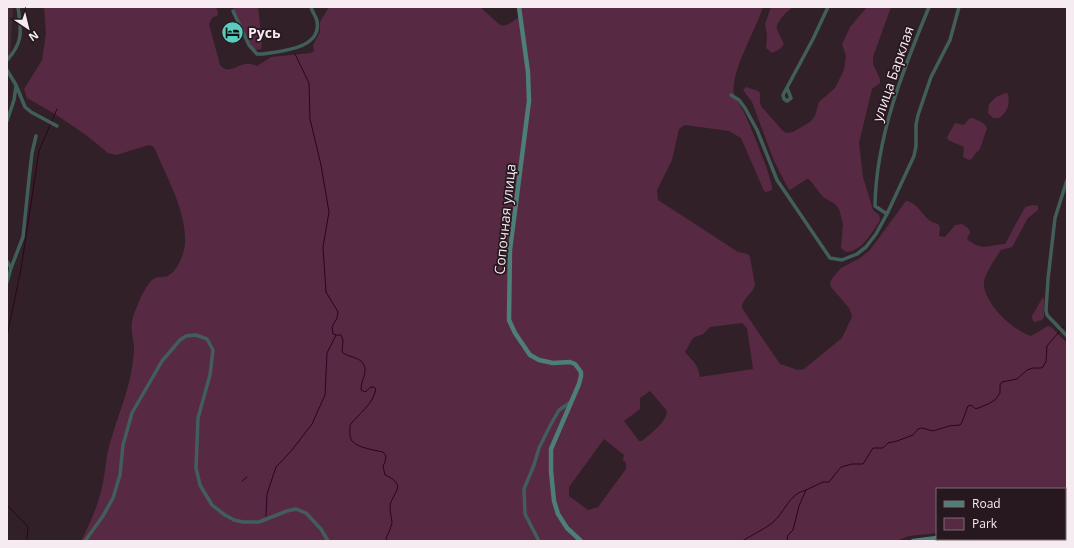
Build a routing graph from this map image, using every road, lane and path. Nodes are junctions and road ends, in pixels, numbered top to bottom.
1 (18, 7) edge
2 (311, 7) edge
3 (520, 7) edge
4 (828, 7) edge
5 (928, 7) edge
6 (959, 7) edge
7 (233, 11) dead end
8 (7, 60) edge
9 (7, 70) edge
10 (16, 85) junction
11 (787, 88) dead end
12 (731, 95) dead end
13 (7, 121) edge
14 (57, 126) dead end
15 (36, 136) dead end
16 (1067, 180) edge
17 (887, 214) junction
18 (7, 262) edge
19 (11, 268) junction
20 (7, 282) edge
21 (1067, 336) edge
22 (571, 402) junction
23 (936, 538) edge
24 (85, 541) edge
25 (328, 541) edge
26 (539, 541) edge
27 (581, 541) edge
28 (913, 541) edge

1 - 8 street
2 - 7 street
3 - 22 main road, Сопочная улица
4 - 11 street
5 - 17 street, улица Барклая
6 - 17 street
9 - 10 street
10 - 13 street
10 - 14 street
12 - 17 street
15 - 19 street
16 - 21 street
18 - 19 street
19 - 20 street
22 - 26 street
22 - 27 main road, Сопочная улица
23 - 28 main road
24 - 25 street

